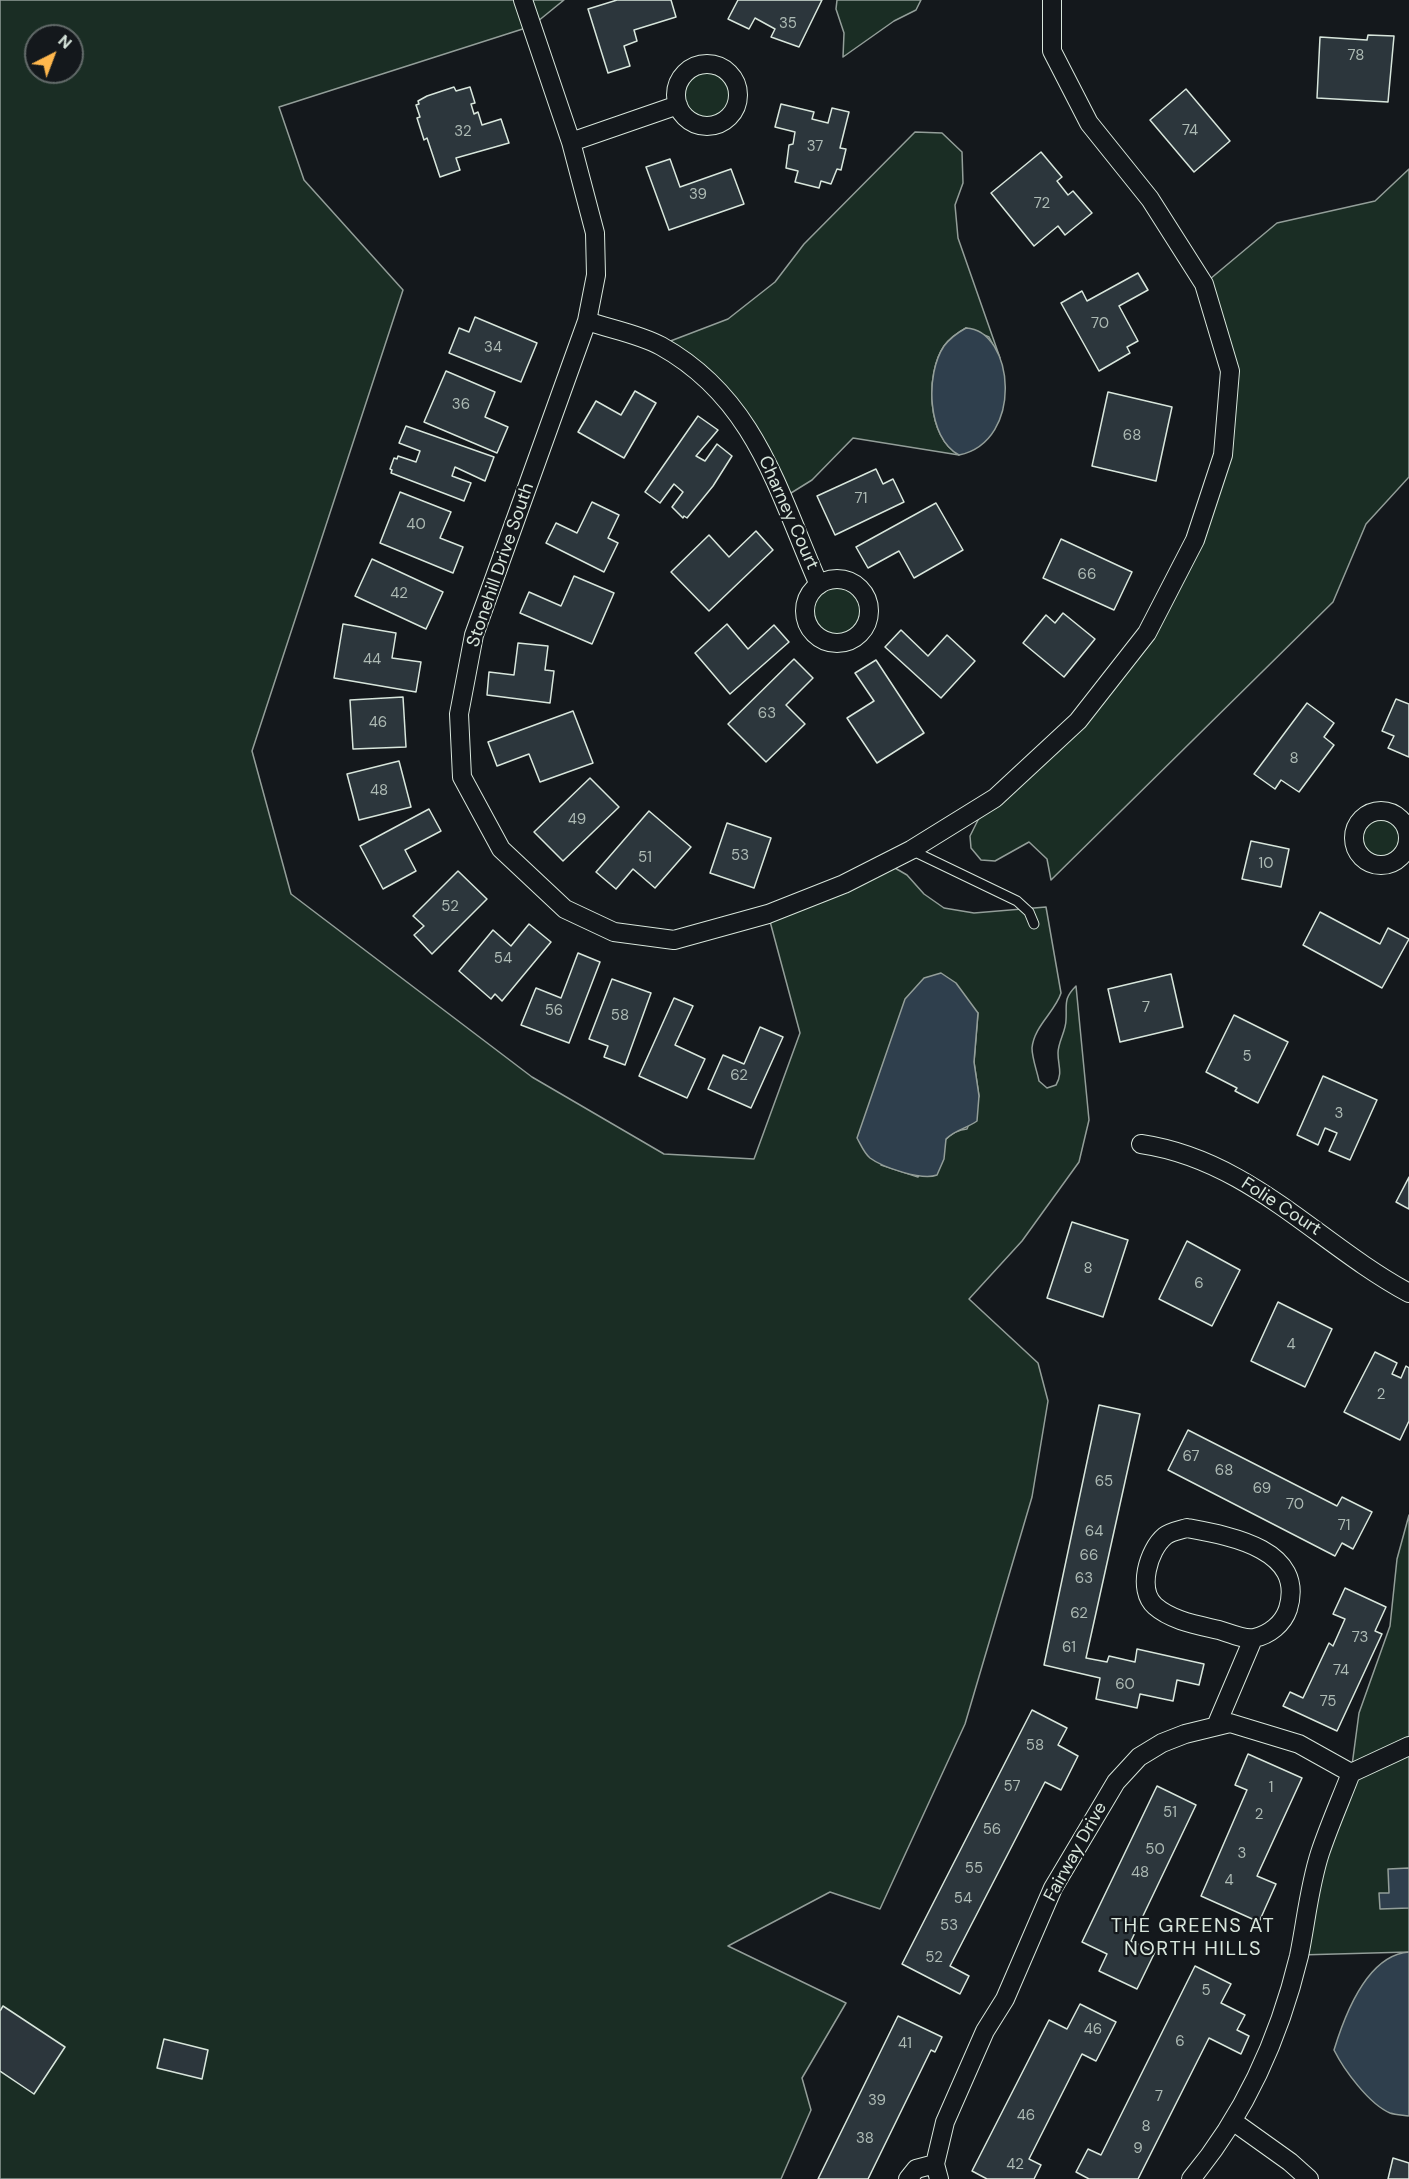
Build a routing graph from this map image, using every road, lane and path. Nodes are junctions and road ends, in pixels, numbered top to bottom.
1 (523, 0) edge
2 (1052, 0) edge
3 (678, 105) dead end
4 (571, 142) junction
5 (587, 321) junction
6 (819, 585) dead end
7 (911, 850) junction
8 (1034, 924) dead end
9 (1141, 1144) dead end
10 (1409, 1293) edge
11 (1253, 1639) junction
12 (1216, 1726) junction
13 (1408, 1748) edge
14 (1352, 1773) junction
15 (1234, 2122) junction
16 (937, 2172) edge
17 (908, 2179) edge
18 (1191, 2179) edge
19 (1309, 2179) edge

1 - 4 street, Stonehill Drive South
2 - 7 street, Stonehill Drive South
3 - 4 street
4 - 5 street, Stonehill Drive South
5 - 6 street, Charney Court
5 - 7 street, Stonehill Drive South
7 - 8 lane
9 - 10 street, Folie Court
11 - 11 street
11 - 12 street
12 - 14 street, Fairway Drive
12 - 16 street, Fairway Drive
13 - 14 street
14 - 15 street
15 - 18 street
15 - 19 street
16 - 17 street, Fairway Drive

